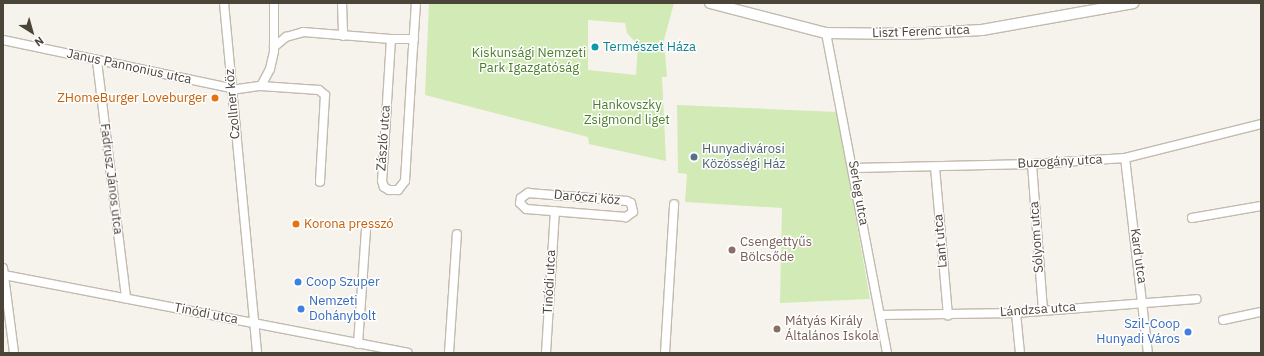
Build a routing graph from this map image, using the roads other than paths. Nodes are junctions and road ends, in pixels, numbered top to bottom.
1 (224, 3) edge
2 (274, 3) edge
3 (342, 3) edge
4 (416, 3) edge
5 (710, 3) edge
6 (1134, 3) edge
7 (826, 33) junction
8 (343, 36) junction
9 (391, 39) junction
10 (414, 39) junction
11 (3, 40) edge
12 (274, 46) junction
13 (97, 61) junction
14 (261, 86) junction
15 (231, 89) junction
16 (1261, 124) edge
17 (1125, 158) junction
18 (1032, 164) junction
19 (935, 167) junction
20 (854, 168) junction
21 (320, 182) dead end
22 (674, 204) dead end
23 (1261, 206) edge
24 (555, 212) junction
25 (1192, 218) dead end
26 (366, 229) dead end
27 (457, 234) dead end
28 (3, 271) edge
29 (126, 298) junction
30 (1196, 299) dead end
31 (1144, 304) junction
32 (1043, 310) junction
33 (1261, 312) edge
34 (1016, 313) junction
35 (880, 315) junction
36 (948, 315) junction
37 (1223, 320) dead end
38 (253, 323) junction
39 (358, 344) junction
40 (14, 353) edge
41 (257, 353) edge
42 (408, 353) edge
43 (449, 353) edge
44 (546, 353) edge
45 (665, 353) edge
46 (887, 353) edge
47 (1020, 353) edge
48 (1148, 353) edge

1 - 15 street, Czollner köz
2 - 12 street
3 - 8 street
4 - 10 street, Zászló utca
5 - 7 street, Liszt Ferenc utca
6 - 7 street, Liszt Ferenc utca
7 - 20 street, Serleg utca
8 - 9 street
8 - 12 street
9 - 10 street
9 - 10 street, Zászló utca
11 - 13 street, Janus Pannonius utca
12 - 14 street
13 - 15 street, Janus Pannonius utca
13 - 29 street, Fadrusz János utca
14 - 15 street
14 - 21 street
15 - 38 street, Czollner köz
16 - 17 street, Buzogány utca
17 - 18 street, Buzogány utca
17 - 31 street, Kard utca
18 - 19 street, Buzogány utca
18 - 32 street, Sólyom utca
19 - 20 street, Buzogány utca
19 - 36 street, Lant utca
20 - 35 street, Serleg utca
22 - 45 street
23 - 25 street
24 - 24 street, Daróczi köz
24 - 44 street, Tinódi utca
26 - 39 street
27 - 43 street
28 - 29 street, Tinódi utca
28 - 40 street
29 - 38 street, Tinódi utca
30 - 31 street, Lándzsa utca
31 - 32 street, Lándzsa utca
31 - 48 street, Kard utca
32 - 34 street, Lándzsa utca
33 - 37 street
34 - 36 street, Lándzsa utca
34 - 47 street
35 - 36 street, Lándzsa utca
35 - 46 street, Serleg utca
38 - 39 street, Tinódi utca
38 - 41 street, Czollner köz
39 - 42 street, Tinódi utca

